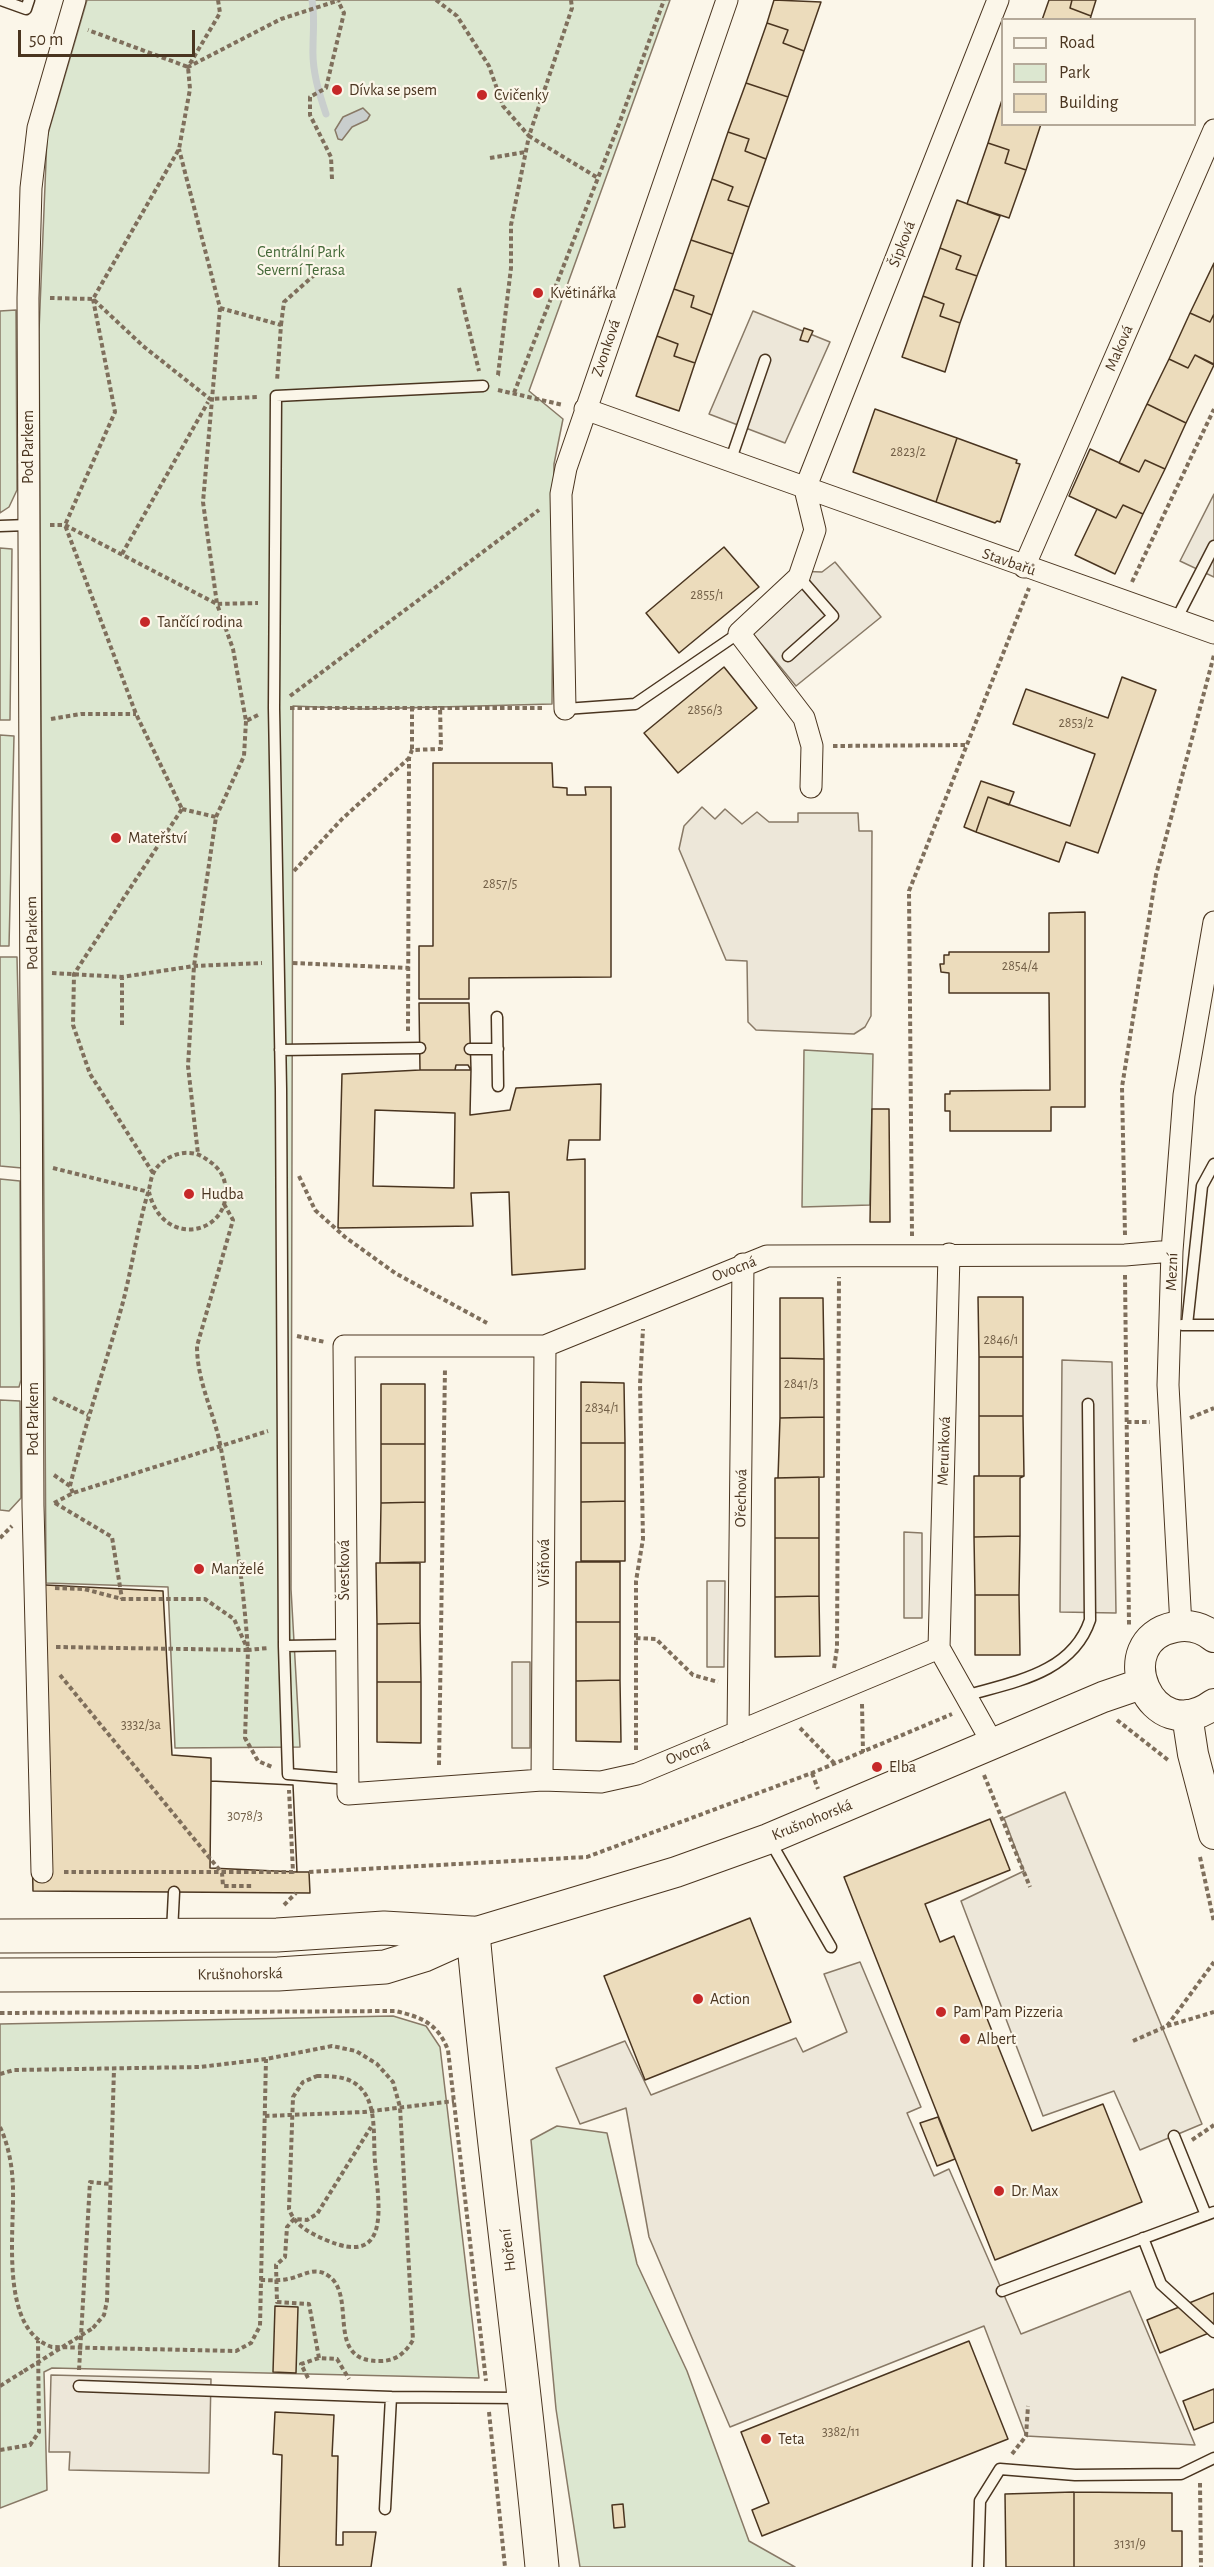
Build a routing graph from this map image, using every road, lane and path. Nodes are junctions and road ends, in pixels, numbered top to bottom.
1 (1, 0) edge
2 (29, 0) edge
3 (75, 0) edge
4 (218, 0) edge
5 (436, 0) edge
6 (571, 0) edge
7 (664, 0) edge
8 (727, 0) edge
9 (998, 0) edge
10 (339, 1) edge
11 (67, 22) junction
12 (189, 68) junction
13 (1214, 130) edge
14 (529, 136) junction
15 (179, 149) junction
16 (526, 152) junction
17 (490, 158) dead end
18 (598, 178) junction
19 (332, 179) dead end
20 (322, 267) dead end
21 (459, 288) dead end
22 (28, 298) junction
23 (93, 299) junction
24 (220, 308) junction
25 (281, 325) junction
26 (765, 360) dead end
27 (483, 386) junction
28 (514, 393) junction
29 (276, 396) junction
30 (210, 399) junction
31 (585, 409) junction
32 (1214, 409) edge
33 (730, 462) junction
34 (805, 489) junction
35 (561, 494) junction
36 (28, 525) junction
37 (65, 525) junction
38 (0, 526) edge
39 (1214, 546) edge
40 (122, 554) junction
41 (1030, 569) junction
42 (799, 577) junction
43 (1122, 601) junction
44 (276, 602) junction
45 (218, 604) junction
46 (1176, 620) junction
47 (739, 633) junction
48 (1214, 633) edge
49 (1214, 655) edge
50 (788, 656) dead end
51 (440, 706) junction
52 (412, 707) junction
53 (274, 708) junction
54 (565, 709) junction
55 (136, 714) junction
56 (29, 719) junction
57 (246, 721) junction
58 (968, 745) junction
59 (812, 746) junction
60 (412, 750) junction
61 (409, 758) junction
62 (811, 788) dead end
63 (182, 809) junction
64 (216, 817) junction
65 (278, 889) junction
66 (1214, 922) edge
67 (279, 962) junction
68 (194, 966) junction
69 (409, 968) junction
70 (33, 973) junction
71 (74, 974) junction
72 (122, 977) junction
73 (497, 1017) dead end
74 (122, 1025) dead end
75 (408, 1048) junction
76 (420, 1048) dead end
77 (470, 1049) dead end
78 (498, 1049) junction
79 (280, 1050) junction
80 (498, 1086) dead end
81 (198, 1154) junction
82 (281, 1160) junction
83 (1214, 1164) edge
84 (31, 1167) junction
85 (153, 1173) junction
86 (149, 1192) junction
87 (224, 1204) junction
88 (1172, 1251) junction
89 (912, 1254) junction
90 (950, 1254) junction
91 (839, 1255) junction
92 (1125, 1255) junction
93 (743, 1264) junction
94 (645, 1305) junction
95 (489, 1324) dead end
96 (1178, 1325) junction
97 (1214, 1325) edge
98 (282, 1332) junction
99 (344, 1346) junction
100 (446, 1346) junction
101 (545, 1346) junction
102 (33, 1388) junction
103 (1088, 1404) dead end
104 (88, 1415) junction
105 (282, 1426) junction
106 (221, 1446) junction
107 (73, 1493) junction
108 (35, 1588) junction
109 (122, 1599) junction
110 (1181, 1626) junction
111 (1129, 1632) dead end
112 (1214, 1637) edge
113 (636, 1638) junction
114 (345, 1645) junction
115 (36, 1647) junction
116 (284, 1647) junction
117 (939, 1648) junction
118 (248, 1650) junction
119 (834, 1672) dead end
120 (1141, 1684) junction
121 (739, 1689) junction
122 (1103, 1697) junction
123 (968, 1701) junction
124 (862, 1704) dead end
125 (1214, 1704) edge
126 (784, 1713) junction
127 (1187, 1715) junction
128 (738, 1732) junction
129 (983, 1748) junction
130 (863, 1752) junction
131 (835, 1764) junction
132 (1172, 1769) dead end
133 (812, 1773) junction
134 (288, 1774) junction
135 (637, 1774) junction
136 (542, 1780) junction
137 (348, 1786) junction
138 (439, 1787) junction
139 (820, 1794) dead end
140 (768, 1839) junction
141 (1207, 1842) edge
142 (42, 1872) joint
143 (309, 1872) dead end
144 (222, 1873) junction
145 (253, 1886) dead end
146 (1030, 1887) dead end
147 (174, 1892) dead end
148 (1214, 1922) edge
149 (473, 1933) junction
150 (172, 1935) junction
151 (0, 1936) edge
152 (831, 1947) dead end
153 (1214, 1962) edge
154 (0, 1975) edge
155 (1214, 2012) edge
156 (0, 2013) edge
157 (1167, 2026) junction
158 (1133, 2041) dead end
159 (266, 2059) junction
160 (114, 2068) junction
161 (0, 2073) edge
162 (454, 2101) junction
163 (400, 2108) junction
164 (371, 2111) junction
165 (290, 2115) junction
166 (265, 2116) junction
167 (372, 2125) junction
168 (1214, 2125) edge
169 (0, 2127) edge
170 (1174, 2136) dead end
171 (1179, 2149) junction
172 (110, 2184) junction
173 (1210, 2214) edge
174 (294, 2219) junction
175 (1143, 2238) junction
176 (260, 2280) junction
177 (276, 2280) junction
178 (1002, 2290) dead end
179 (1214, 2332) edge
180 (38, 2341) junction
181 (81, 2347) junction
182 (319, 2358) dead end
183 (0, 2386) edge
184 (79, 2386) joint
185 (391, 2397) junction
186 (488, 2398) junction
187 (526, 2398) junction
188 (1028, 2406) dead end
189 (1026, 2436) dead end
190 (0, 2450) edge
191 (1214, 2458) edge
192 (1200, 2465) junction
193 (385, 2509) dead end
194 (505, 2567) edge
195 (542, 2567) edge
196 (978, 2567) edge
197 (1201, 2567) edge

1 - 2 lane
3 - 11 street, Pod Parkem
4 - 12 path
5 - 14 path
6 - 14 path
7 - 18 path
8 - 31 street, Zvonková
9 - 34 street, Šípková
10 - 12 path
10 - 19 path
11 - 12 path
11 - 22 street, Pod Parkem
12 - 15 path
13 - 41 street, Maková
14 - 16 path
14 - 18 path
15 - 23 path
15 - 24 path
16 - 17 path
16 - 27 path
18 - 28 path
20 - 25 path
21 - 27 path
22 - 23 path
22 - 36 street, Pod Parkem
23 - 30 path
23 - 37 path
24 - 25 path
24 - 30 path
25 - 29 path
26 - 33 lane
27 - 28 path
27 - 29 lane
28 - 31 path
29 - 30 path
29 - 44 lane
30 - 40 path
30 - 45 path
31 - 33 street, Stavbařů
31 - 35 street, Zvonková
32 - 43 path
33 - 34 street, Stavbařů
34 - 41 street, Stavbařů
34 - 42 street
35 - 53 path
35 - 54 street, Zvonková
36 - 37 path
36 - 38 lane
36 - 56 street, Pod Parkem
37 - 40 path
37 - 55 path
39 - 46 lane
40 - 45 path
41 - 43 street, Stavbařů
41 - 58 path
42 - 47 street
42 - 50 lane
43 - 46 street, Stavbařů
44 - 45 path
44 - 53 lane
45 - 57 path
46 - 48 street, Stavbařů
47 - 54 lane
47 - 59 street
49 - 92 path
51 - 52 path
51 - 54 path
51 - 60 path
52 - 53 path
52 - 60 path
53 - 57 path
53 - 65 lane
55 - 56 path
55 - 63 path
56 - 70 street, Pod Parkem
57 - 64 path
58 - 59 path
58 - 89 path
59 - 62 street
60 - 61 path
61 - 65 path
61 - 69 path
63 - 64 path
63 - 71 path
64 - 68 path
65 - 67 lane
66 - 88 street, Mezní
67 - 68 path
67 - 69 path
67 - 79 lane
68 - 72 path
68 - 81 path
69 - 75 path
70 - 71 path
70 - 84 street, Pod Parkem
71 - 72 path
71 - 85 path
72 - 74 path
73 - 78 lane
75 - 76 lane
75 - 79 lane
77 - 78 lane
78 - 80 lane
79 - 82 lane
81 - 85 path
81 - 87 path
82 - 95 path
82 - 98 lane
83 - 96 lane
84 - 86 path
84 - 102 street, Pod Parkem
85 - 86 path
86 - 87 path
86 - 104 path
87 - 106 path
88 - 92 street, Ovocná
88 - 96 street, Mezní
89 - 90 street, Ovocná
89 - 91 street, Ovocná
90 - 92 street, Ovocná
90 - 117 street, Meruňková
91 - 93 street, Ovocná
91 - 119 path
92 - 111 path
93 - 94 street, Ovocná
93 - 121 street, Ořechová
94 - 101 street, Ovocná
94 - 113 path
96 - 97 lane
96 - 110 street, Mezní
98 - 99 path
98 - 105 lane
99 - 100 street, Ovocná
99 - 114 street, Švestková
100 - 101 street, Ovocná
100 - 138 path
101 - 136 street, Višňová
102 - 104 path
102 - 108 street, Pod Parkem
103 - 123 lane
104 - 107 path
105 - 106 path
105 - 116 lane
106 - 107 path
106 - 118 path
107 - 109 path
108 - 109 path
108 - 115 street, Pod Parkem
109 - 118 path
110 - 112 street
110 - 120 street
113 - 121 path
113 - 135 path
114 - 116 lane
114 - 137 street, Švestková
115 - 118 path
115 - 142 street, Pod Parkem
115 - 144 path
116 - 118 path
116 - 134 lane
117 - 123 street
117 - 126 street, Ovocná
118 - 134 path
120 - 122 street, Krušnohorská
120 - 127 street
121 - 128 street, Ořechová
122 - 129 street, Krušnohorská
122 - 132 path
123 - 129 street
123 - 130 path
124 - 130 path
125 - 127 street
126 - 128 street, Ovocná
126 - 131 path
127 - 141 street
128 - 135 street, Ovocná
129 - 140 street, Krušnohorská
129 - 146 path
130 - 131 path
131 - 133 path
133 - 139 path
133 - 143 path
134 - 137 lane
134 - 144 path
135 - 136 street, Ovocná
136 - 138 street, Ovocná
137 - 138 street, Ovocná
140 - 149 street, Krušnohorská
140 - 152 lane
141 - 148 path
142 - 144 path
144 - 145 path
147 - 150 lane
149 - 150 main road, Krušnohorská
149 - 154 main road, Krušnohorská
149 - 187 main road, Hoření
150 - 151 main road, Krušnohorská
153 - 157 path
155 - 157 path
156 - 162 path
157 - 158 path
159 - 160 path
159 - 163 path
159 - 166 path
160 - 161 path
160 - 172 path
162 - 163 path
162 - 186 path
163 - 164 path
163 - 177 path
164 - 165 path
164 - 165 path
164 - 167 path
165 - 166 path
165 - 174 path
166 - 176 path
167 - 174 path
167 - 174 path
168 - 171 path
169 - 180 path
170 - 171 lane
171 - 173 lane
172 - 181 path
172 - 183 path, bridge
173 - 175 lane
174 - 177 path
175 - 178 lane
175 - 179 lane
176 - 177 path
176 - 181 path
177 - 182 path
180 - 181 path
180 - 190 path
181 - 184 path
184 - 185 lane
185 - 186 lane
185 - 193 lane
186 - 187 lane
186 - 194 path
187 - 195 main road, Hoření
188 - 189 path
191 - 192 lane
192 - 196 lane
192 - 197 path

